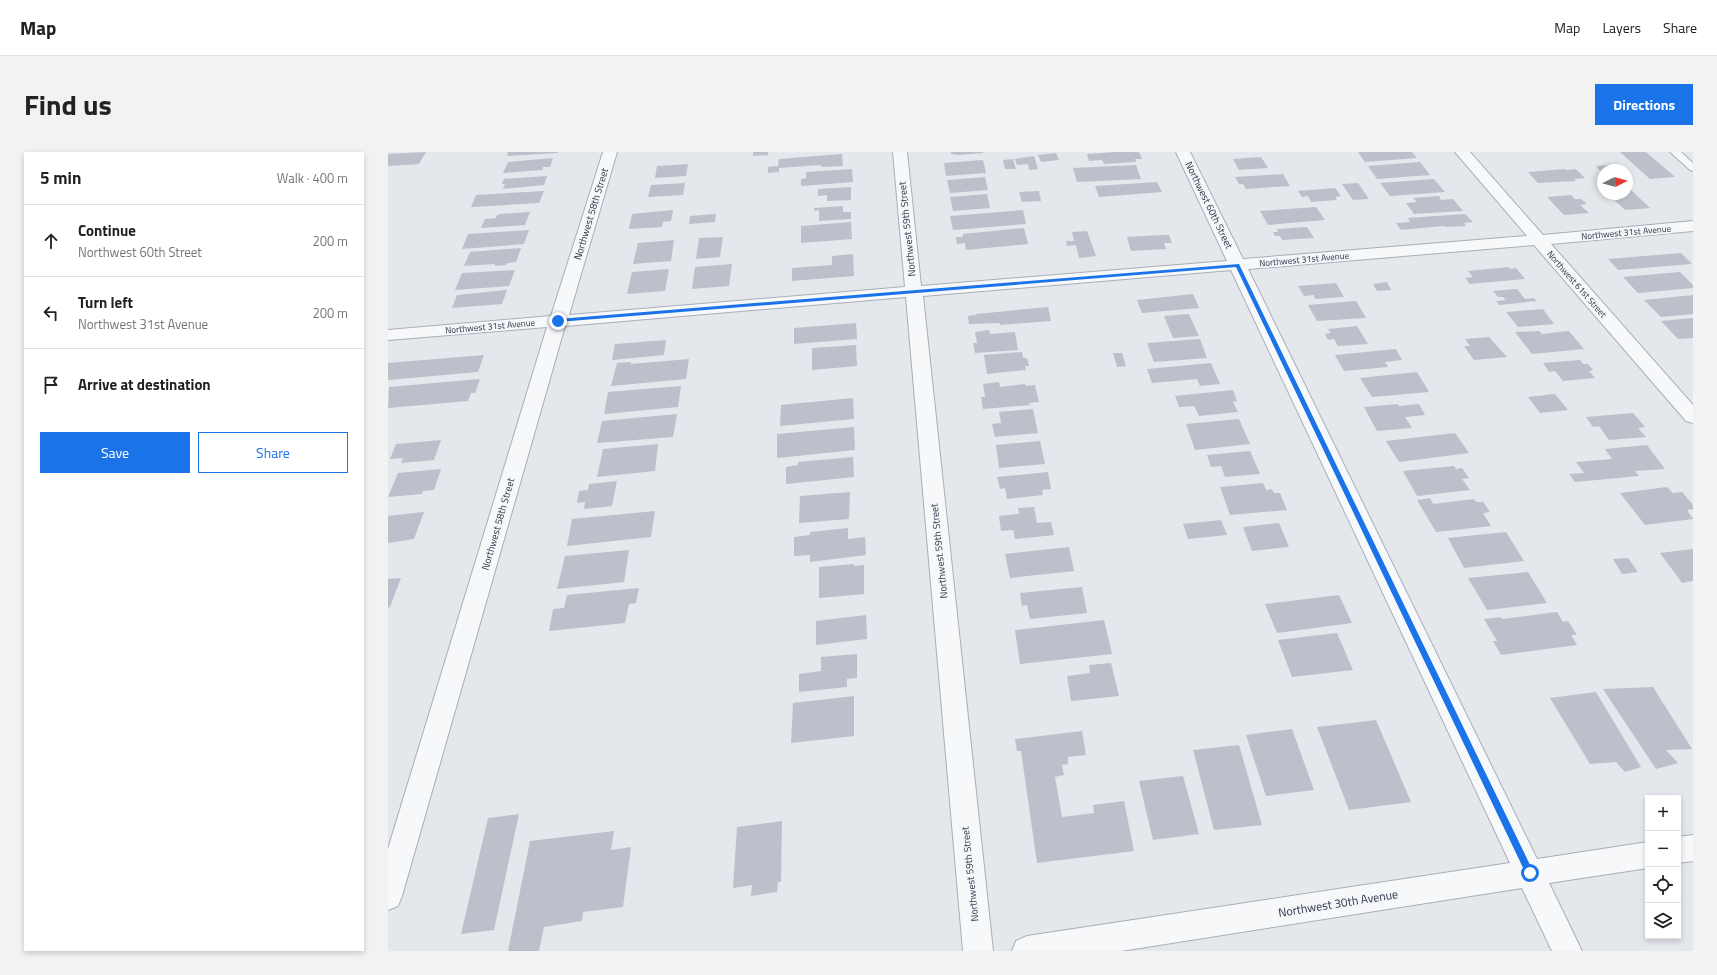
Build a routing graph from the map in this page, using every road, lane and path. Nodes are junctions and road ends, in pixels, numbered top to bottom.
1 (610, 152) edge
2 (900, 152) edge
3 (1183, 152) edge
4 (1462, 152) edge
5 (1675, 152) edge
6 (1693, 168) edge
7 (1693, 226) edge
8 (1538, 240) junction
9 (1238, 265) junction
10 (914, 292) junction
11 (558, 321) junction
12 (388, 335) edge
13 (1693, 417) edge
14 (1693, 848) edge
15 (1681, 850) edge
16 (1645, 855) edge
17 (1530, 873) junction
18 (388, 896) edge
19 (978, 951) edge
20 (1027, 951) edge
21 (1568, 951) edge

1 - 11 street, Northwest 58th Street
2 - 10 street, Northwest 59th Street
3 - 9 street, Northwest 60th Street
4 - 8 street, Northwest 61st Street
5 - 6 lane
7 - 8 street, Northwest 31st Avenue
8 - 9 street, Northwest 31st Avenue
8 - 13 street, Northwest 61st Street
9 - 10 street, Northwest 31st Avenue
9 - 17 street, Northwest 60th Street
10 - 11 street, Northwest 31st Avenue
10 - 19 street, Northwest 59th Street
11 - 12 street, Northwest 31st Avenue
11 - 18 street, Northwest 58th Street
14 - 15 street
16 - 17 street, Northwest 30th Avenue
17 - 20 street, Northwest 30th Avenue
17 - 21 street, Northwest 60th Street

